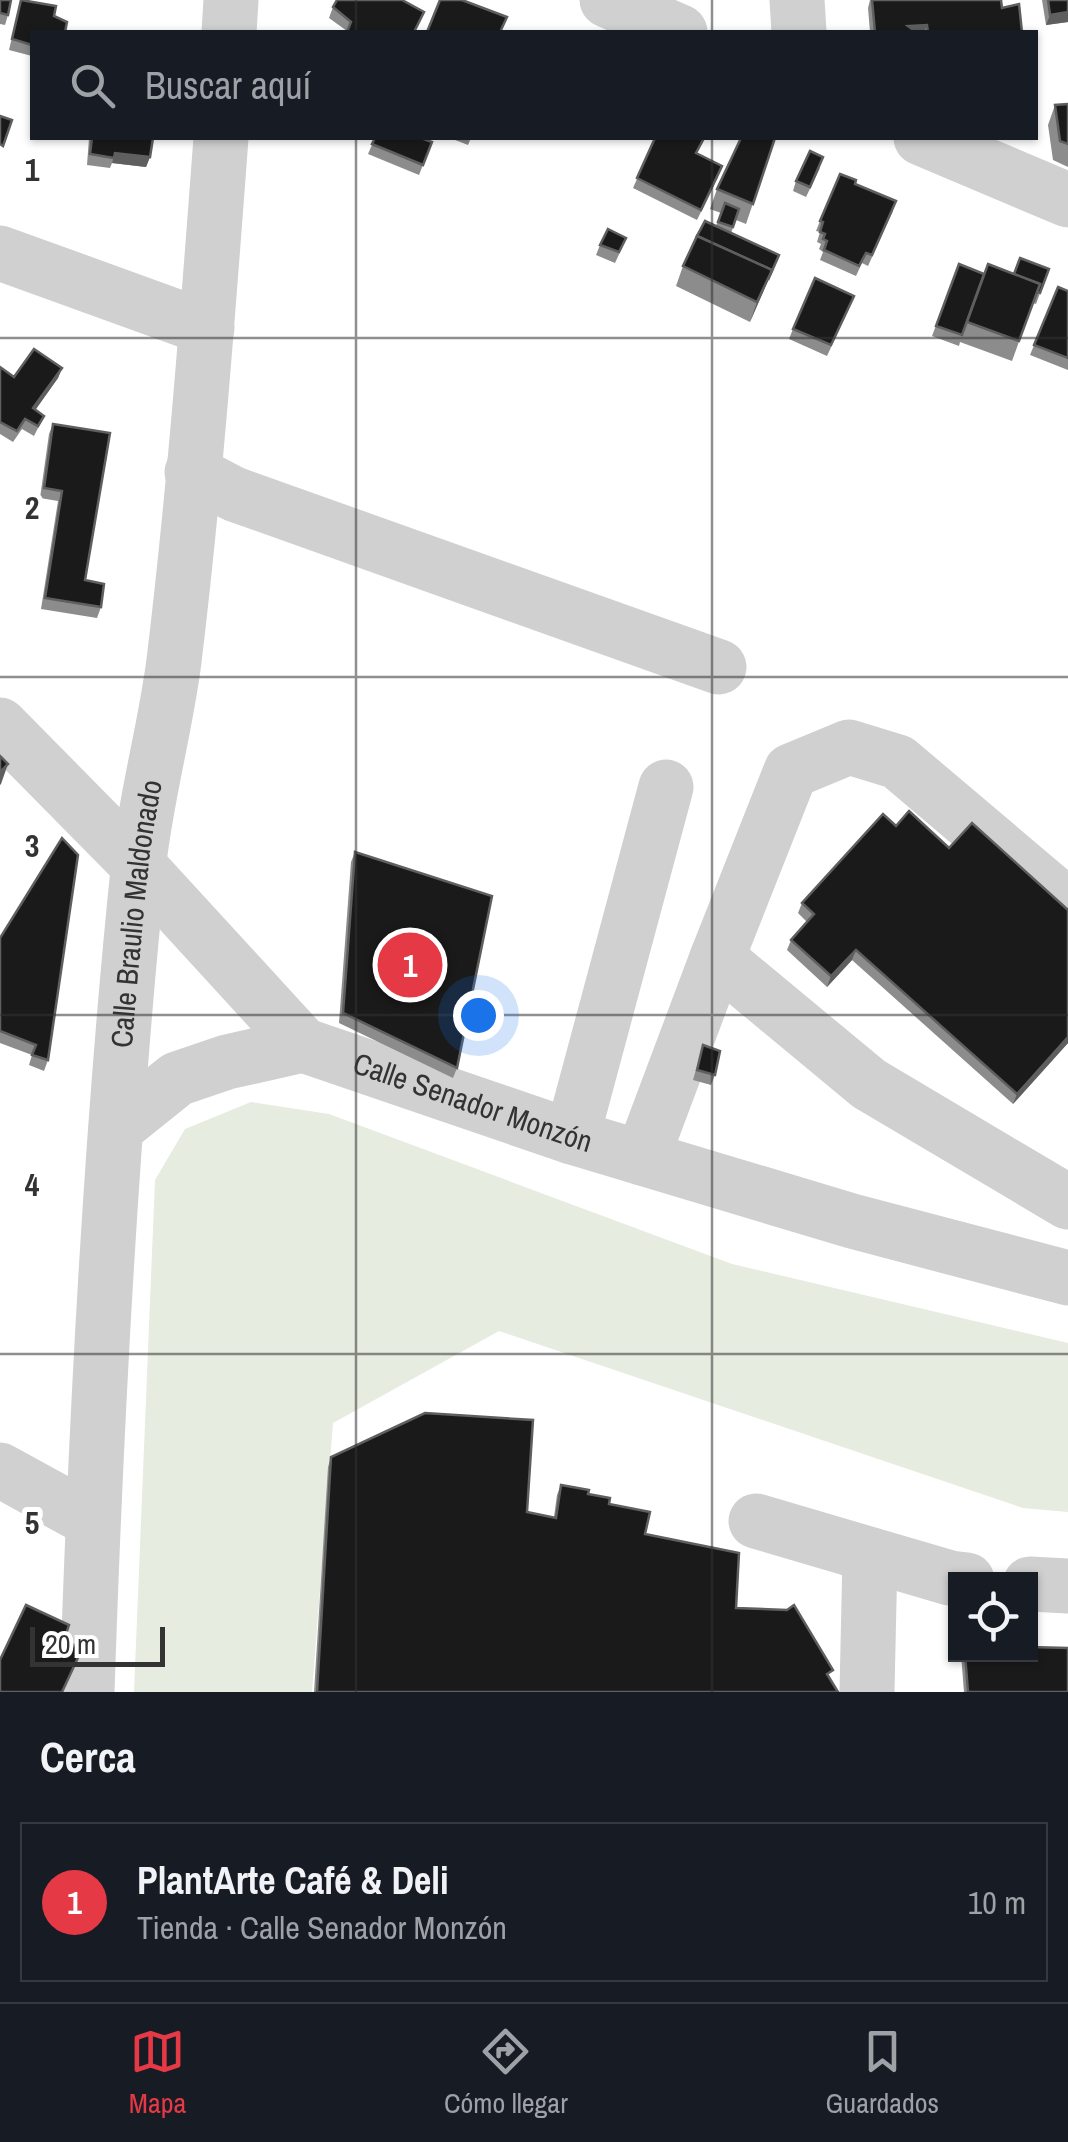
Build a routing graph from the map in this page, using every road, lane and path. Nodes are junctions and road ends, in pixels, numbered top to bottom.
1 (231, 0) edge
2 (607, 0) edge
3 (797, 0) edge
4 (229, 30) edge
5 (675, 30) edge
6 (799, 30) edge
7 (221, 140) edge
8 (926, 140) edge
9 (1068, 200) edge
10 (0, 253) edge
11 (207, 328) junction
12 (192, 472) junction
13 (719, 666) dead end
14 (0, 725) edge
15 (666, 787) dead end
16 (138, 865) junction
17 (1068, 906) edge
18 (716, 958) junction
19 (303, 1045) junction
20 (116, 1128) junction
21 (572, 1137) junction
22 (642, 1158) junction
23 (1068, 1202) edge
24 (1068, 1278) edge
25 (0, 1470) edge
26 (93, 1520) junction
27 (756, 1521) dead end
28 (870, 1555) junction
29 (948, 1577) edge
30 (1038, 1584) edge
31 (1068, 1586) edge
32 (87, 1692) edge
33 (866, 1692) edge

1 - 4 street
2 - 5 street
3 - 6 street
7 - 11 street, Calle Braulio Maldonado
8 - 9 street
10 - 11 street
11 - 12 street, Calle Braulio Maldonado
12 - 13 street
12 - 16 street, Calle Braulio Maldonado
14 - 16 street, Calle Senador Monzón
15 - 21 street
16 - 19 street, Calle Senador Monzón
16 - 20 street, Calle Braulio Maldonado
17 - 18 street
18 - 22 street
18 - 23 street
19 - 20 street
19 - 21 street, Calle Senador Monzón
20 - 26 street, Calle Braulio Maldonado
21 - 22 street, Calle Senador Monzón
22 - 24 street, Calle Senador Monzón
25 - 26 street
26 - 32 street, Calle Braulio Maldonado
27 - 28 street
28 - 29 street
28 - 33 street
30 - 31 street

